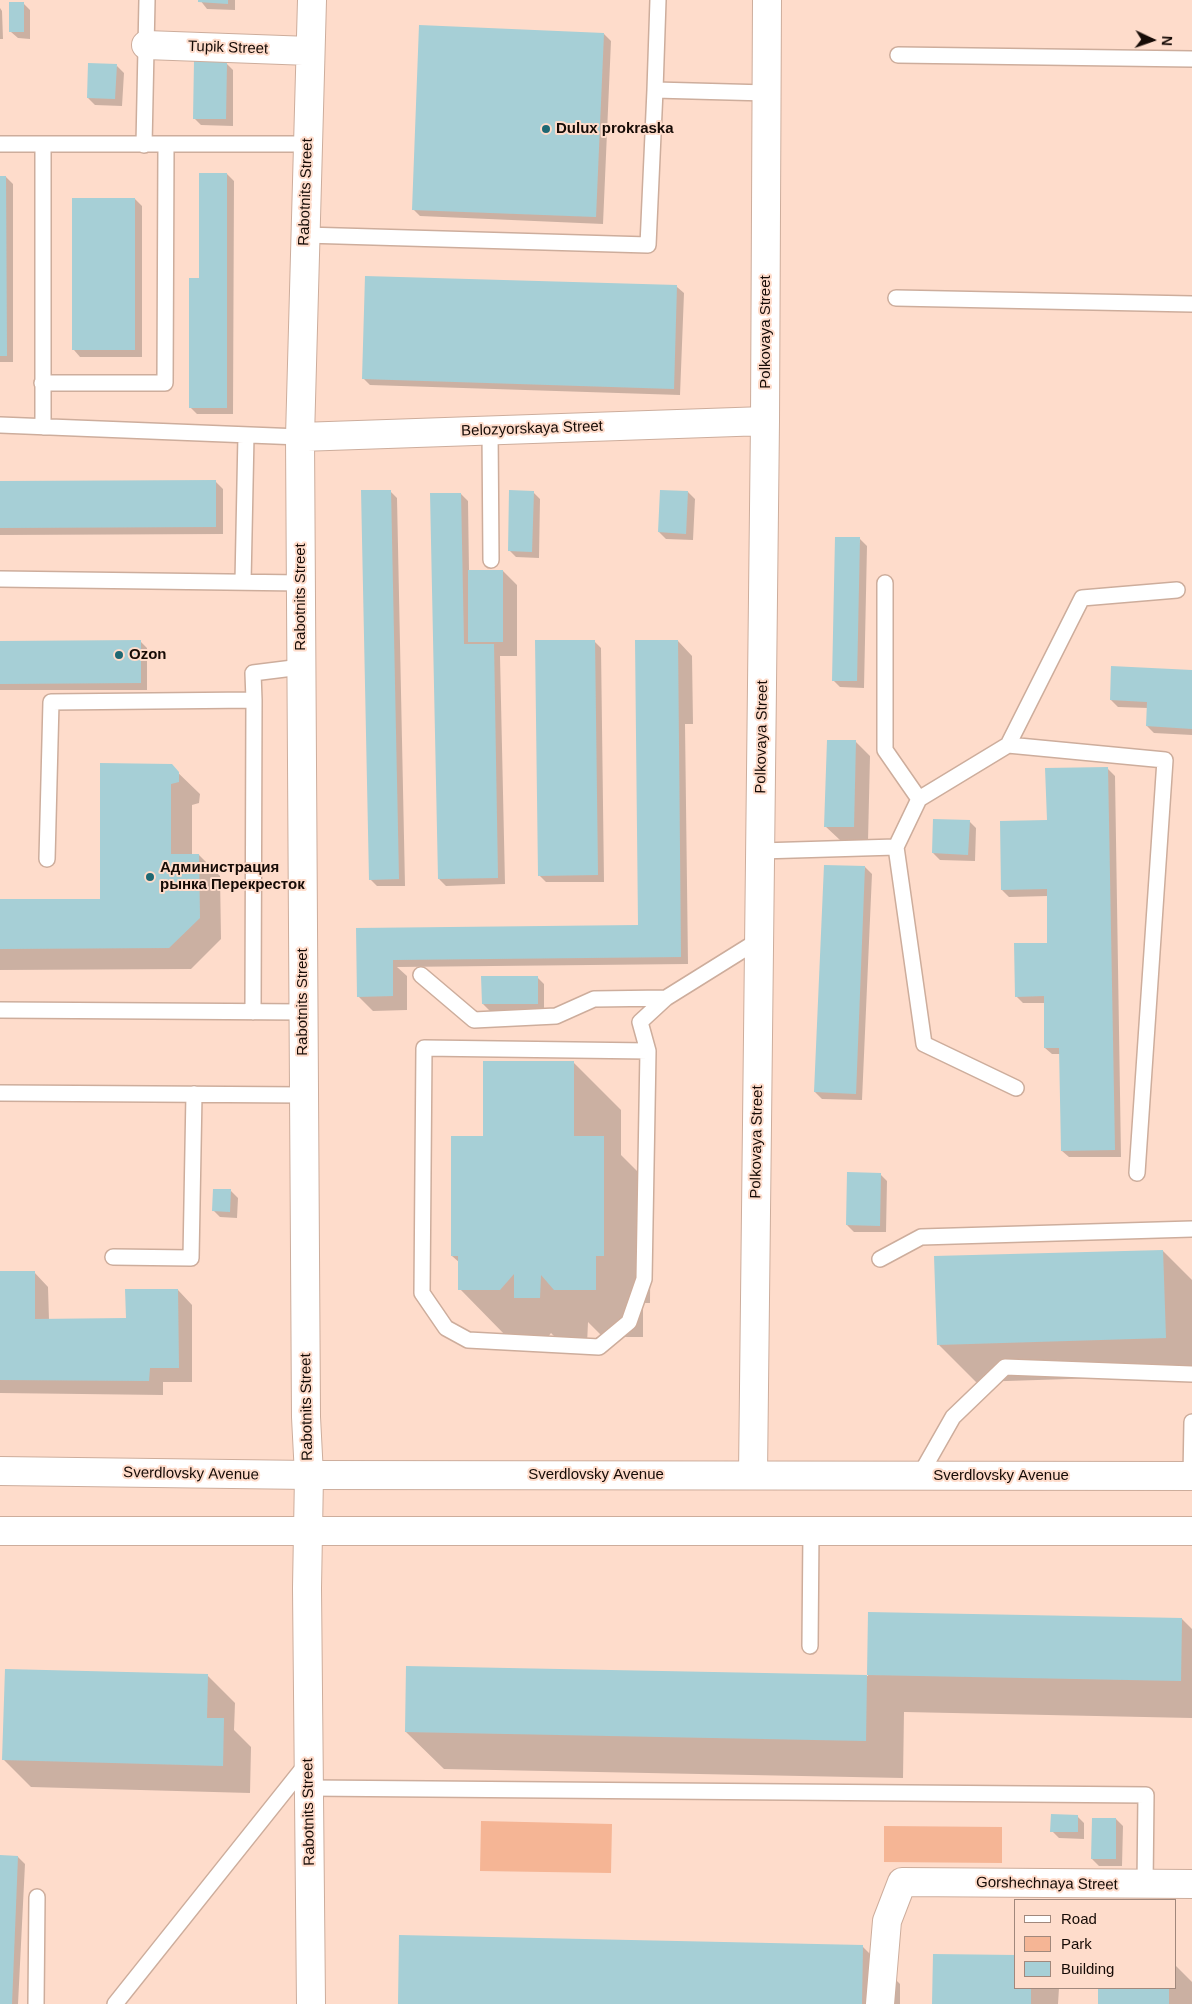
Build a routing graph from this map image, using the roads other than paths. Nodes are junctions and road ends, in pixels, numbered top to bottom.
1 (146, 0) edge
2 (312, 0) edge
3 (658, 0) edge
4 (768, 0) edge
5 (146, 45) junction
6 (310, 51) junction
7 (898, 55) dead end
8 (1192, 59) edge
9 (655, 90) junction
10 (767, 93) junction
11 (0, 144) edge
12 (42, 144) junction
13 (308, 144) junction
14 (144, 145) junction
15 (166, 146) junction
16 (305, 235) junction
17 (896, 298) dead end
18 (1192, 304) edge
19 (42, 383) junction
20 (765, 421) junction
21 (0, 426) edge
22 (43, 427) junction
23 (490, 430) junction
24 (246, 435) junction
25 (300, 437) junction
26 (491, 560) dead end
27 (0, 579) edge
28 (243, 582) junction
29 (884, 582) dead end
30 (301, 583) junction
31 (1177, 590) dead end
32 (301, 667) junction
33 (254, 700) junction
34 (1008, 745) junction
35 (919, 799) junction
36 (896, 848) junction
37 (760, 851) junction
38 (47, 859) dead end
39 (759, 940) junction
40 (422, 975) dead end
41 (666, 998) junction
42 (0, 1010) edge
43 (253, 1012) junction
44 (303, 1012) junction
45 (648, 1050) junction
46 (1016, 1088) dead end
47 (0, 1093) edge
48 (194, 1094) junction
49 (304, 1094) junction
50 (1137, 1172) dead end
51 (1192, 1229) edge
52 (113, 1257) dead end
53 (880, 1259) dead end
54 (1192, 1374) edge
55 (1192, 1422) edge
56 (0, 1471) edge
57 (309, 1475) junction
58 (753, 1475) junction
59 (920, 1475) junction
60 (1191, 1476) edge
61 (1192, 1530) edge
62 (0, 1531) edge
63 (811, 1531) junction
64 (309, 1532) junction
65 (810, 1646) dead end
66 (309, 1760) junction
67 (309, 1788) junction
68 (1192, 1884) edge
69 (1145, 1885) junction
70 (37, 1897) dead end
71 (36, 2004) edge
72 (115, 2004) edge
73 (311, 2004) edge
74 (880, 2004) edge

1 - 5 lane
2 - 6 street, Rabotnits Street
3 - 9 lane
4 - 10 street, Polkovaya Street
5 - 6 street, Tupik Street
5 - 14 lane
6 - 13 street, Rabotnits Street
7 - 8 lane
9 - 10 lane
9 - 16 lane
10 - 20 street, Polkovaya Street
11 - 12 lane
12 - 14 lane
12 - 19 lane
13 - 15 lane
13 - 16 street, Rabotnits Street
14 - 15 lane
15 - 19 lane
16 - 25 street, Rabotnits Street
17 - 18 lane
19 - 22 lane
20 - 23 street, Belozyorskaya Street
20 - 37 street, Polkovaya Street
21 - 22 lane
22 - 24 lane
23 - 25 street, Belozyorskaya Street
23 - 26 lane
24 - 25 lane
24 - 28 lane
25 - 30 street, Rabotnits Street
27 - 28 lane
28 - 30 lane
29 - 35 lane
30 - 32 street, Rabotnits Street
31 - 34 lane
32 - 33 lane
32 - 44 street, Rabotnits Street
33 - 38 lane
33 - 43 lane
34 - 35 lane
34 - 50 lane
35 - 36 lane
36 - 37 lane
36 - 46 lane
37 - 39 street, Polkovaya Street
39 - 41 lane
39 - 58 street, Polkovaya Street
40 - 41 lane
41 - 45 lane
42 - 43 lane
43 - 44 lane
44 - 49 street, Rabotnits Street
45 - 45 lane
47 - 48 lane
48 - 49 lane
48 - 52 lane
49 - 57 street, Rabotnits Street
51 - 53 lane
54 - 59 lane
55 - 60 lane
56 - 57 street, Sverdlovsky Avenue
57 - 58 street, Sverdlovsky Avenue
57 - 64 street, Rabotnits Street
58 - 59 street, Sverdlovsky Avenue
59 - 60 street, Sverdlovsky Avenue
61 - 63 street
62 - 64 street
63 - 64 street
63 - 65 lane
64 - 66 street, Rabotnits Street
66 - 67 street, Rabotnits Street
66 - 72 lane
67 - 69 lane
67 - 73 street, Rabotnits Street
68 - 69 street, Gorshechnaya Street
69 - 74 street, Gorshechnaya Street
70 - 71 lane

